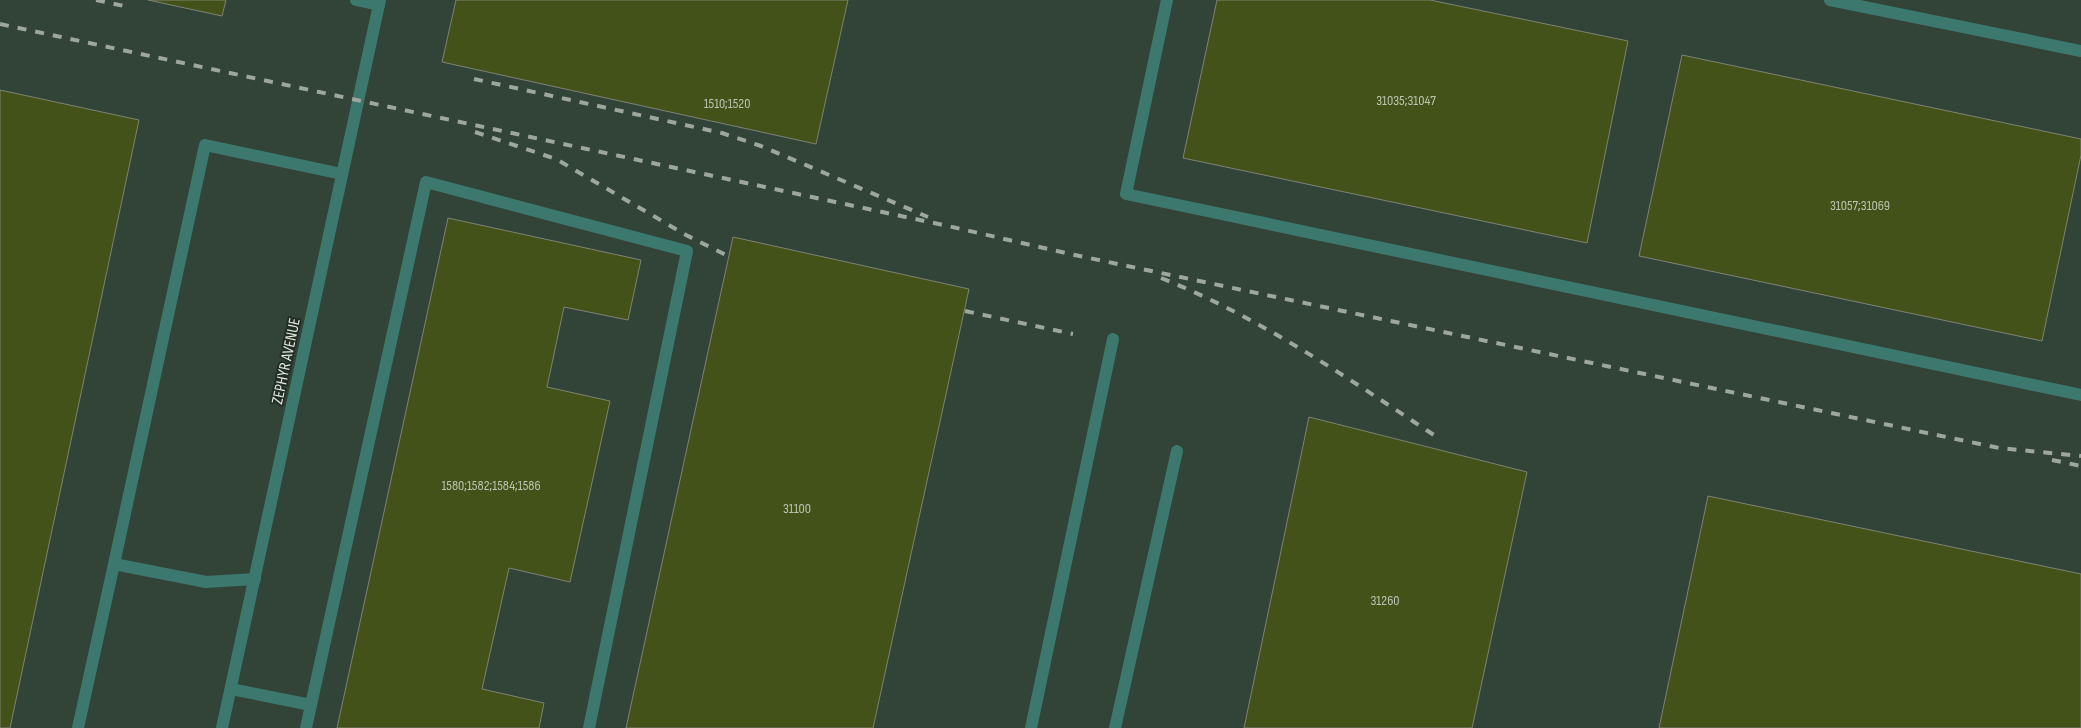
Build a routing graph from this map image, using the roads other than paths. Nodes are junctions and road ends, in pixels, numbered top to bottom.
1 (356, 0) edge
2 (1167, 0) edge
3 (1830, 0) edge
4 (379, 2) edge
5 (2081, 52) edge
6 (342, 174) junction
7 (1113, 339) dead end
8 (2081, 395) edge
9 (1177, 451) dead end
10 (114, 564) junction
11 (254, 579) junction
12 (231, 688) junction
13 (310, 705) junction
14 (78, 728) edge
15 (222, 728) edge
16 (306, 728) edge
17 (589, 728) edge
18 (1031, 728) edge
19 (1115, 728) edge

1 - 4 street
2 - 8 street
3 - 5 street
4 - 6 street, ZEPHYR AVENUE
6 - 10 street
6 - 11 street, ZEPHYR AVENUE
7 - 18 street
9 - 19 street
10 - 11 street
10 - 14 street
11 - 12 street, ZEPHYR AVENUE
12 - 13 street
12 - 15 street, ZEPHYR AVENUE
13 - 16 street
13 - 17 street

